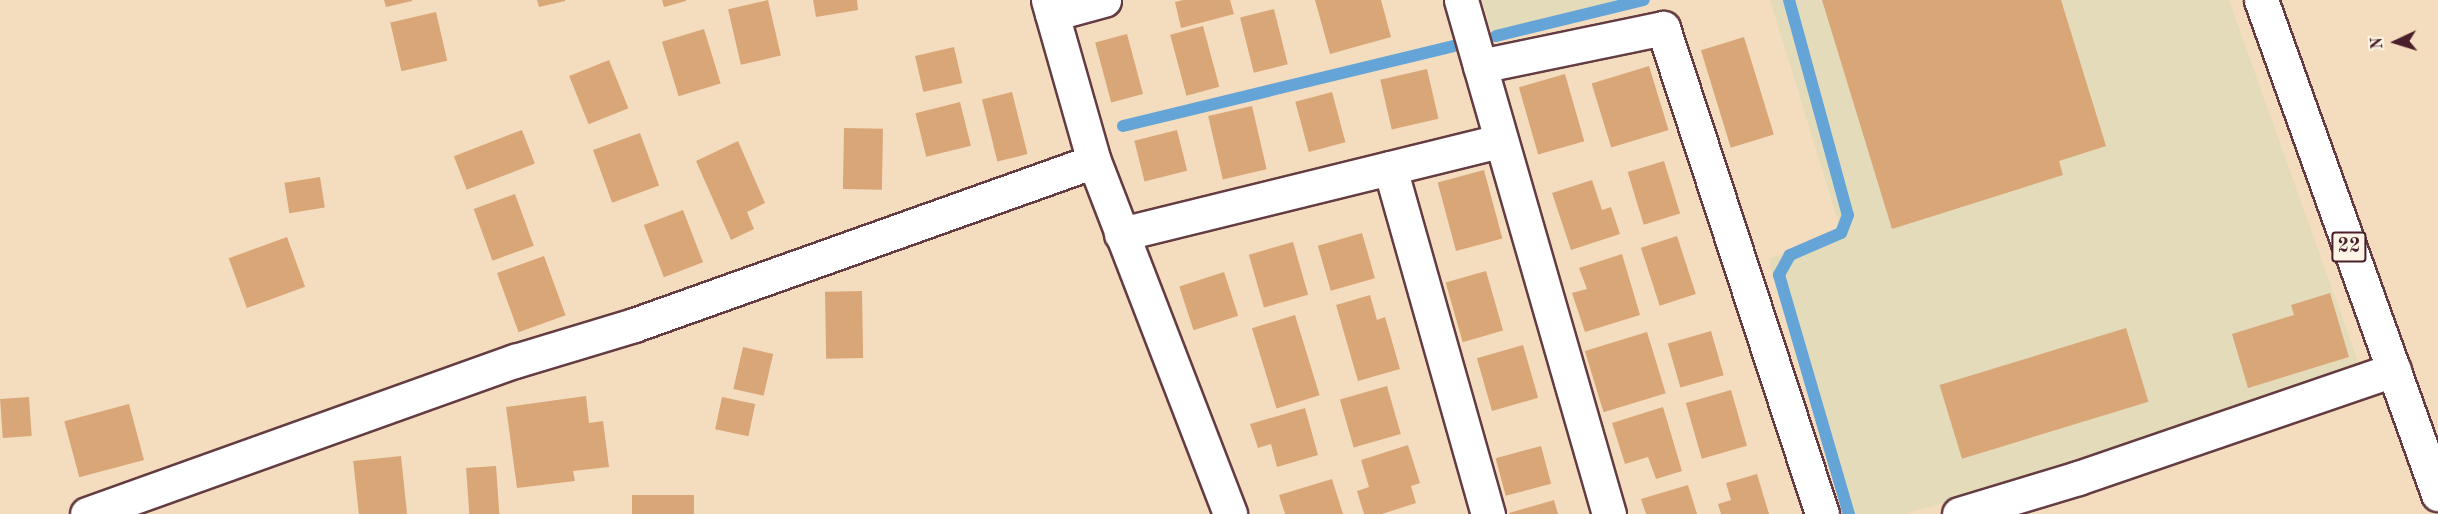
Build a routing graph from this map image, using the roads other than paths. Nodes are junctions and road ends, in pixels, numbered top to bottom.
1 (1104, 0) edge
2 (1461, 0) edge
3 (2261, 0) edge
4 (1050, 7) edge
5 (1480, 66) junction
6 (1501, 141) junction
7 (1094, 161) junction
8 (1390, 168) junction
9 (1121, 234) junction
10 (2394, 370) junction
11 (2438, 494) edge
12 (87, 514) edge
13 (1230, 514) edge
14 (1488, 514) edge
15 (1609, 514) edge
16 (1822, 514) edge
17 (1959, 514) edge

1 - 4 street
2 - 5 street
3 - 10 street, 22
4 - 7 street
5 - 6 street
5 - 16 street
6 - 8 street
6 - 15 street
7 - 9 street
7 - 12 street
8 - 9 street
8 - 14 street
9 - 13 street
10 - 11 street, 22
10 - 17 street

